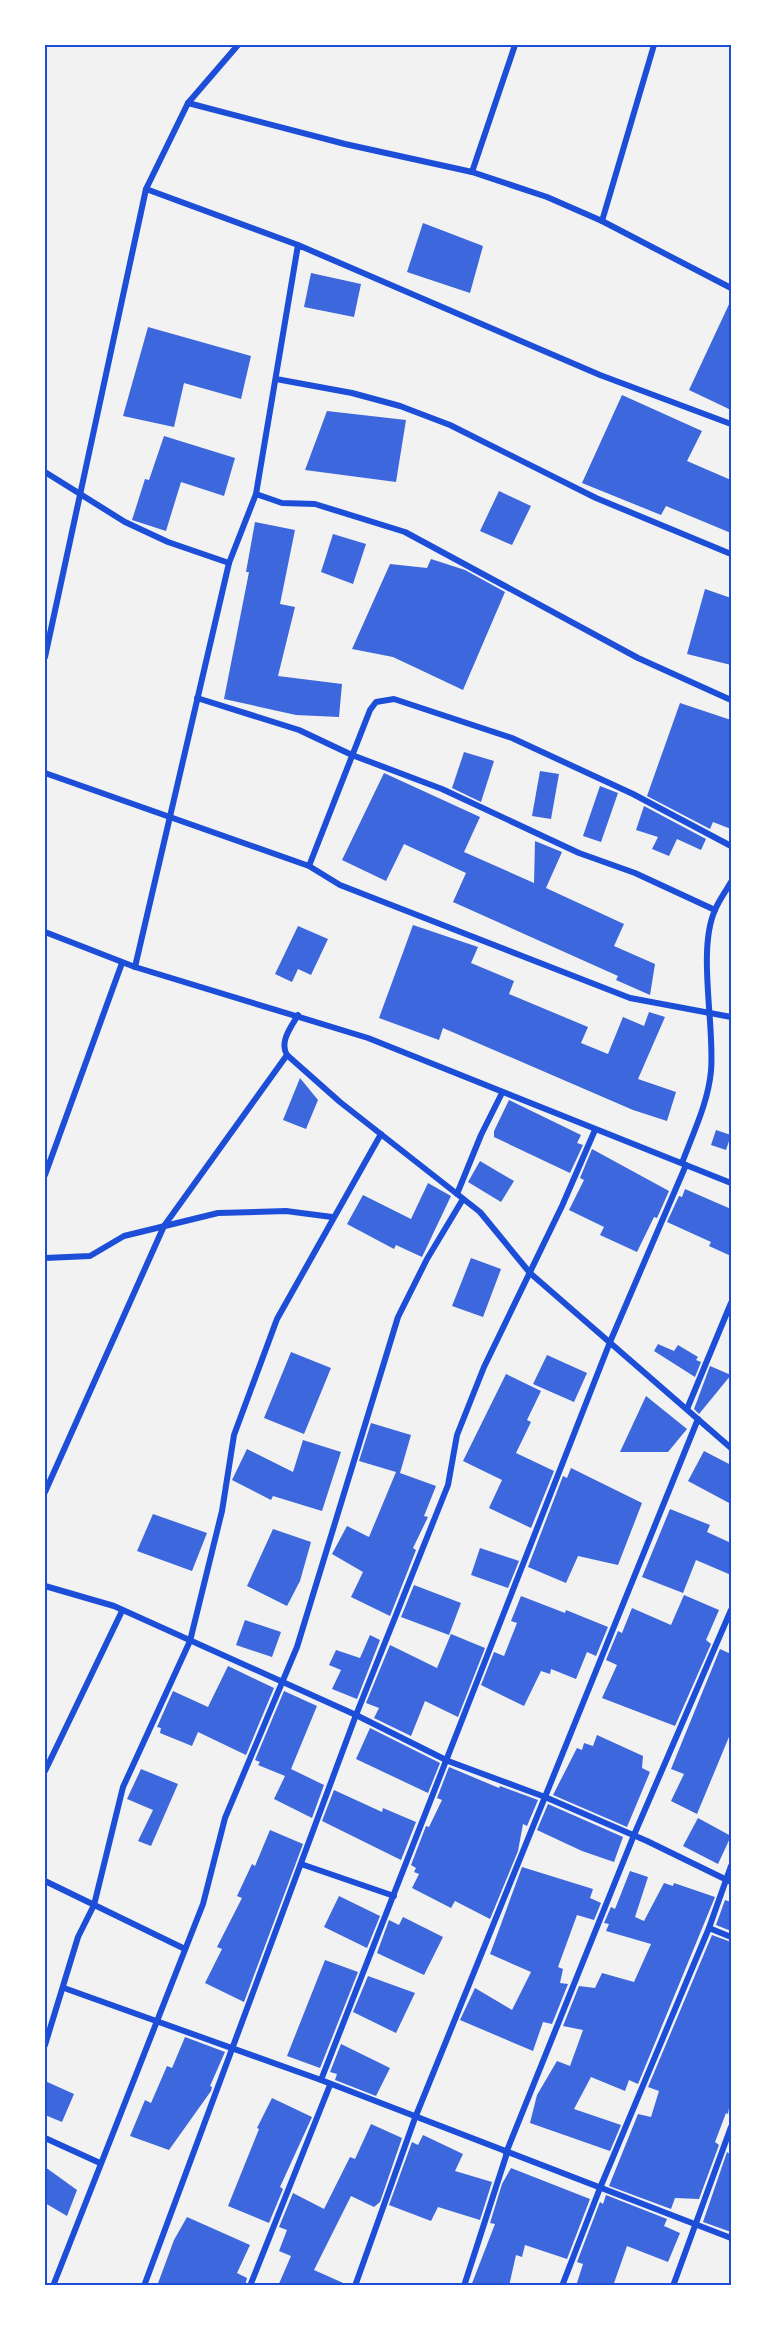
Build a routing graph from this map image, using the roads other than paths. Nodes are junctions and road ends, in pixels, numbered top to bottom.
1 (238, 45) edge
2 (515, 45) edge
3 (654, 45) edge
4 (188, 103) junction
5 (472, 172) junction
6 (146, 189) junction
7 (602, 221) junction
8 (298, 245) junction
9 (731, 288) edge
10 (276, 379) junction
11 (731, 424) edge
12 (45, 472) edge
13 (80, 494) junction
14 (256, 494) junction
15 (731, 554) edge
16 (229, 563) junction
17 (45, 657) edge
18 (197, 698) junction
19 (731, 700) edge
20 (352, 755) junction
21 (45, 772) edge
22 (171, 816) junction
23 (731, 846) edge
24 (309, 866) junction
25 (731, 882) edge
26 (715, 910) junction
27 (45, 932) edge
28 (123, 963) junction
29 (135, 967) junction
30 (710, 1012) junction
31 (298, 1015) junction
32 (731, 1017) edge
33 (287, 1055) junction
34 (502, 1094) junction
35 (595, 1130) junction
36 (381, 1134) junction
37 (684, 1164) junction
38 (45, 1174) edge
39 (731, 1183) edge
40 (457, 1194) junction
41 (463, 1199) junction
42 (333, 1218) junction
43 (164, 1226) junction
44 (45, 1258) edge
45 (530, 1273) junction
46 (731, 1303) edge
47 (610, 1342) junction
48 (687, 1409) junction
49 (698, 1419) junction
50 (731, 1448) edge
51 (45, 1492) edge
52 (45, 1586) edge
53 (731, 1610) edge
54 (122, 1611) junction
55 (190, 1641) junction
56 (284, 1683) junction
57 (356, 1715) junction
58 (448, 1761) junction
59 (45, 1771) edge
60 (545, 1797) junction
61 (634, 1835) junction
62 (302, 1864) junction
63 (731, 1866) edge
64 (728, 1880) edge
65 (45, 1881) edge
66 (394, 1896) junction
67 (93, 1905) junction
68 (709, 1928) junction
69 (731, 1938) edge
70 (185, 1949) junction
71 (64, 1988) junction
72 (156, 2019) junction
73 (45, 2045) edge
74 (234, 2048) junction
75 (321, 2080) junction
76 (330, 2085) junction
77 (415, 2118) junction
78 (731, 2127) edge
79 (45, 2138) edge
80 (506, 2153) junction
81 (100, 2163) junction
82 (600, 2188) junction
83 (697, 2226) junction
84 (731, 2238) edge
85 (53, 2286) edge
86 (144, 2286) edge
87 (250, 2286) edge
88 (355, 2286) edge
89 (464, 2286) edge
90 (562, 2286) edge
91 (673, 2286) edge

1 - 4 street
2 - 5 street
3 - 7 street
4 - 5 street
4 - 6 street
5 - 7 street
6 - 8 street
6 - 13 street
7 - 9 street
8 - 10 street
8 - 11 street
10 - 14 street
10 - 15 street
12 - 13 street
13 - 16 street
13 - 17 street
14 - 16 street
14 - 19 street
16 - 18 street
18 - 20 street
18 - 22 street
20 - 23 street
20 - 24 street
20 - 26 street
21 - 22 street
22 - 24 street
22 - 29 street
24 - 30 street
25 - 26 street
26 - 30 street
27 - 28 street
28 - 29 street
28 - 38 street
29 - 31 street
30 - 32 street
30 - 37 street
31 - 33 street
31 - 34 street
33 - 36 street
33 - 43 street
34 - 35 street
34 - 40 street
35 - 37 street
35 - 45 street
36 - 40 street
36 - 42 street
37 - 39 street
37 - 47 street
40 - 41 street
41 - 45 street
41 - 56 street
42 - 43 street
42 - 55 street
43 - 44 street
43 - 51 street
45 - 47 street
45 - 57 street
46 - 48 street
47 - 48 street
47 - 58 street
48 - 49 street
49 - 50 street
49 - 60 street
52 - 54 street
53 - 61 street
54 - 55 street
54 - 59 street
55 - 56 street
55 - 67 street
56 - 57 street
56 - 70 street
57 - 58 street
57 - 62 street
58 - 60 street
58 - 66 street
60 - 61 street
60 - 77 street
61 - 64 street
61 - 80 street
62 - 66 street
62 - 74 street
63 - 64 street
64 - 68 street
65 - 67 street
66 - 75 street
67 - 70 street
67 - 71 street
68 - 69 street
68 - 82 street
70 - 72 street
71 - 72 street
71 - 73 street
72 - 74 street
72 - 81 street
74 - 75 street
74 - 86 street
75 - 76 street
76 - 77 street
76 - 87 street
77 - 80 street
77 - 88 street
78 - 83 street
79 - 81 street
80 - 82 street
80 - 89 street
81 - 85 street
82 - 83 street
82 - 90 street
83 - 84 street
83 - 91 street

